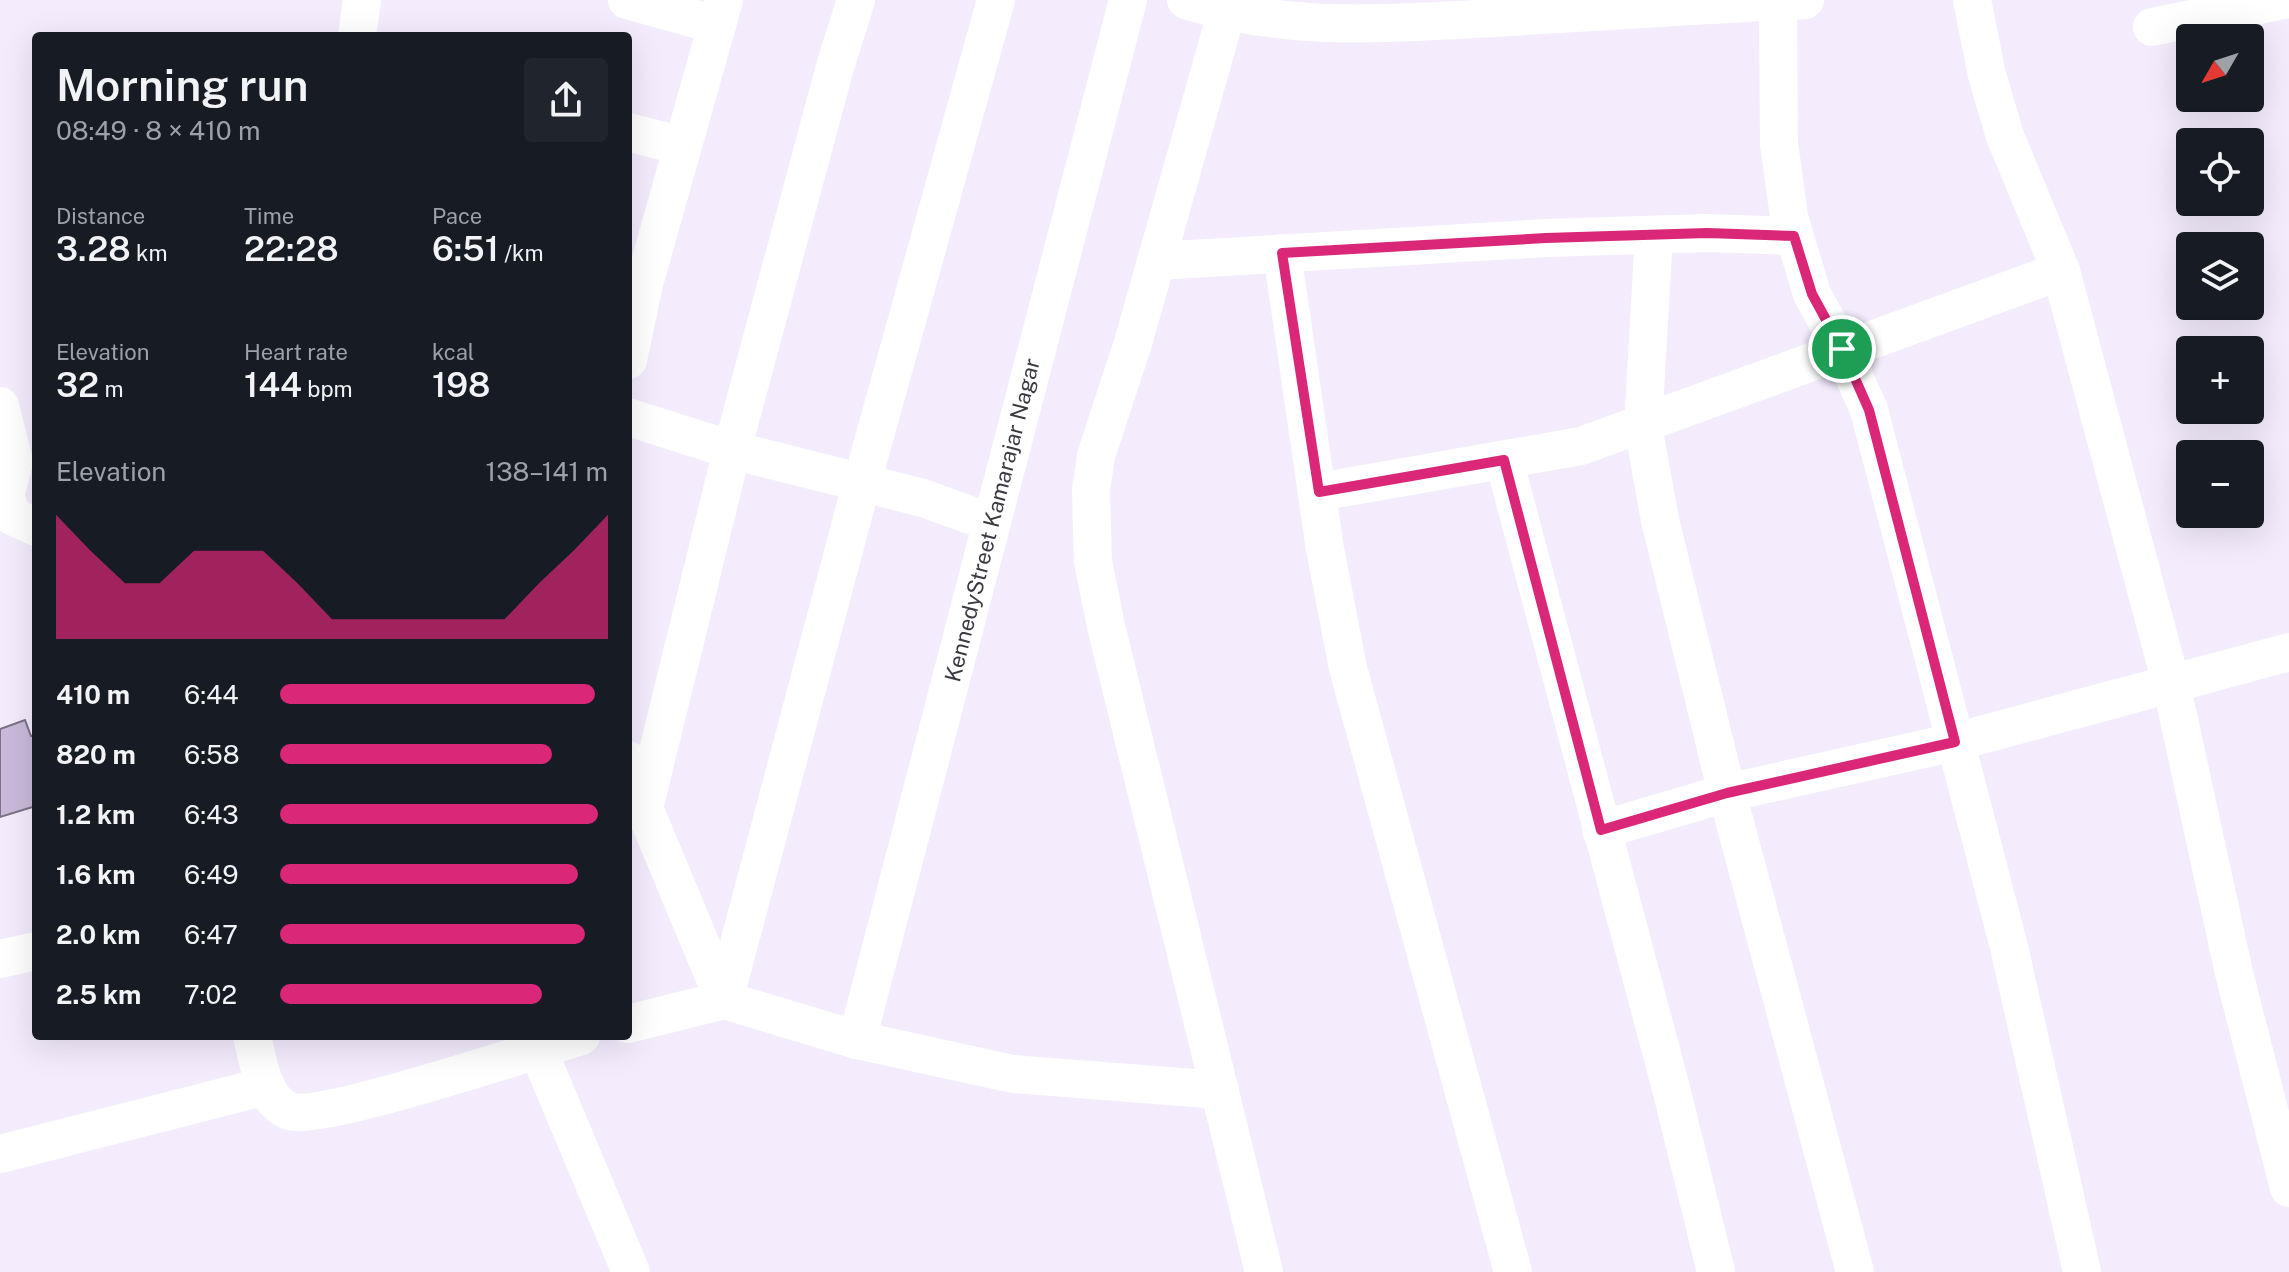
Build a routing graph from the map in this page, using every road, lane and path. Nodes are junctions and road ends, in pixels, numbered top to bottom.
1 (362, 0) edge
2 (627, 0) edge
3 (856, 0) edge
4 (996, 0) edge
5 (1128, 0) edge
6 (1186, 0) edge
7 (1972, 0) edge
8 (2284, 0) edge
9 (1792, 1) edge
10 (1227, 6) edge
11 (720, 12) edge
12 (2152, 27) dead end
13 (358, 32) edge
14 (632, 133) edge
15 (682, 146) junction
16 (1654, 236) junction
17 (1794, 236) junction
18 (1282, 253) junction
19 (1156, 261) junction
20 (2061, 271) junction
21 (636, 282) edge
22 (632, 321) edge
23 (1842, 349) junction
24 (0, 406) edge
25 (632, 418) edge
26 (1643, 426) junction
27 (732, 450) junction
28 (1504, 460) junction
29 (862, 482) junction
30 (1319, 492) junction
31 (992, 523) junction
32 (32, 525) edge
33 (2289, 652) edge
34 (2171, 683) junction
35 (1955, 742) junction
36 (632, 772) edge
37 (1727, 793) junction
38 (644, 808) junction
39 (1601, 830) junction
40 (32, 952) edge
41 (0, 959) edge
42 (724, 1000) junction
43 (632, 1023) edge
44 (253, 1040) edge
45 (569, 1040) edge
46 (857, 1040) junction
47 (538, 1050) junction
48 (266, 1086) junction
49 (1220, 1090) junction
50 (0, 1154) edge
51 (2289, 1188) edge
52 (631, 1272) edge
53 (1264, 1272) edge
54 (1513, 1272) edge
55 (1716, 1272) edge
56 (1855, 1272) edge
57 (2082, 1272) edge

1 - 13 street
2 - 11 street
3 - 27 street
4 - 29 street
5 - 31 street, KennedyStreet Kamarajar Nagar
6 - 10 street
7 - 20 street
8 - 12 street
9 - 10 street
9 - 17 street
10 - 19 street
11 - 15 street
14 - 15 street
15 - 21 street
16 - 17 street
16 - 18 street
16 - 26 street
17 - 23 street
18 - 19 street
18 - 30 street
19 - 49 street
20 - 23 street
20 - 34 street
21 - 22 street
23 - 26 street
23 - 35 street
24 - 32 street
25 - 27 street
26 - 28 street
26 - 37 street
27 - 29 street
27 - 38 street
28 - 30 street
28 - 39 street
29 - 31 street
29 - 42 street
30 - 54 street
31 - 46 street, KennedyStreet Kamarajar Nagar
33 - 34 street
34 - 35 street
34 - 51 street
35 - 37 street
35 - 57 street
36 - 38 street
37 - 39 street
37 - 56 street
38 - 42 street
39 - 55 street
40 - 41 street
42 - 43 street
42 - 46 street
44 - 48 street
45 - 47 street
46 - 49 street
47 - 48 street
47 - 52 street
48 - 50 street
49 - 53 street

